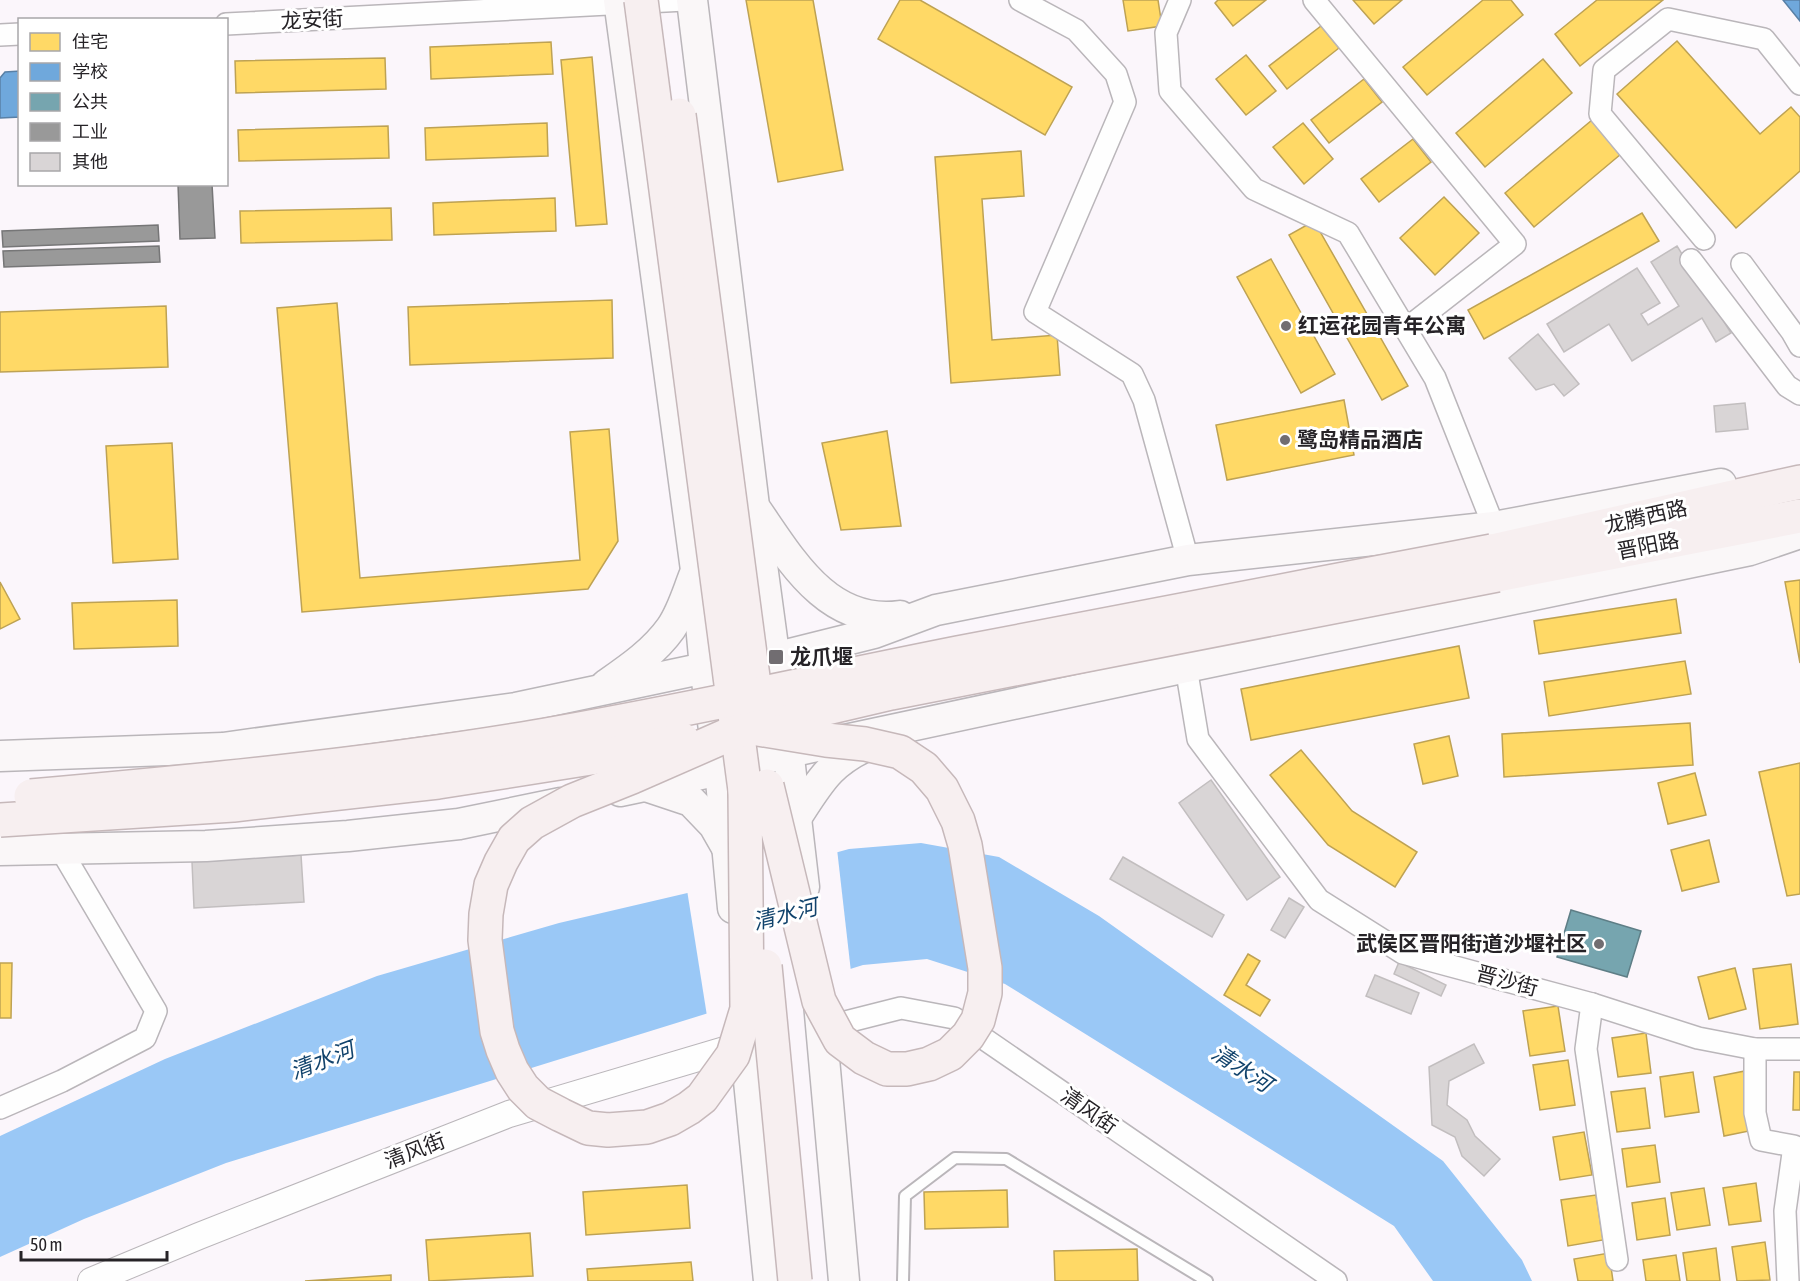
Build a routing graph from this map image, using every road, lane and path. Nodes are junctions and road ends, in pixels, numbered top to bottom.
1 (663, 0) edge
2 (685, 0) edge
3 (692, 0) edge
4 (1020, 0) edge
5 (1180, 0) edge
6 (1314, 0) edge
7 (626, 1) edge
8 (228, 24) edge
9 (18, 34) edge
10 (0, 35) edge
11 (1800, 84) edge
12 (1704, 239) dead end
13 (1690, 260) dead end
14 (1742, 264) dead end
15 (1406, 329) junction
16 (1800, 346) edge
17 (1800, 394) edge
18 (1800, 476) edge
19 (1800, 482) edge
20 (754, 506) junction
21 (1800, 516) edge
22 (1800, 533) edge
23 (1494, 551) junction
24 (1188, 560) junction
25 (696, 570) junction
26 (936, 610) junction
27 (774, 658) junction
28 (1186, 667) junction
29 (705, 669) junction
30 (596, 691) junction
31 (929, 723) junction
32 (746, 727) junction
33 (789, 752) junction
34 (0, 756) edge
35 (744, 782) junction
36 (646, 786) junction
37 (0, 799) edge
38 (796, 818) junction
39 (0, 820) edge
40 (0, 850) edge
41 (61, 850) junction
42 (728, 853) junction
43 (1592, 1004) junction
44 (820, 1014) junction
45 (746, 1044) junction
46 (1755, 1049) junction
47 (1800, 1050) edge
48 (0, 1108) edge
49 (1797, 1146) edge
50 (1617, 1260) dead end
51 (91, 1281) edge
52 (769, 1281) edge
53 (795, 1281) edge
54 (817, 1281) edge
55 (844, 1281) edge
56 (903, 1281) edge
57 (1207, 1281) edge
58 (1336, 1281) edge
59 (1788, 1281) edge

1 - 35 main road, bridge
2 - 7 street, 龙安街
3 - 20 main road
4 - 24 street
5 - 15 street
6 - 15 street
7 - 8 street, 龙安街
7 - 25 main road
7 - 35 main road, bridge
9 - 10 street
11 - 12 street
13 - 17 street
14 - 16 street
15 - 23 street
18 - 23 main road
19 - 23 main road, 龙腾西路
20 - 26 main road
20 - 27 main road
21 - 23 main road, 晋阳路
22 - 28 main road
23 - 24 main road
23 - 32 main road, bridge
23 - 37 main road, bridge
24 - 26 main road
25 - 29 main road
25 - 30 main road
26 - 27 main road
27 - 29 main road
27 - 33 main road
28 - 31 main road
28 - 43 street, 晋沙街
29 - 30 main road
29 - 35 main road
30 - 34 main road
31 - 33 main road
31 - 38 main road
32 - 35 main road, bridge
32 - 35 main road, bridge
32 - 39 main road, bridge
33 - 35 main road
33 - 38 main road
35 - 36 main road
35 - 42 main road
35 - 53 main road, bridge
35 - 54 main road, bridge
36 - 41 main road
36 - 42 main road
38 - 44 main road, bridge
40 - 41 main road
41 - 48 street
42 - 45 main road
43 - 46 street, 晋沙街
43 - 50 street
44 - 55 main road
44 - 58 street, 清风街
45 - 51 street, 清风街
45 - 52 main road
46 - 47 street, 晋沙街
46 - 49 street
49 - 59 street
56 - 57 lane

